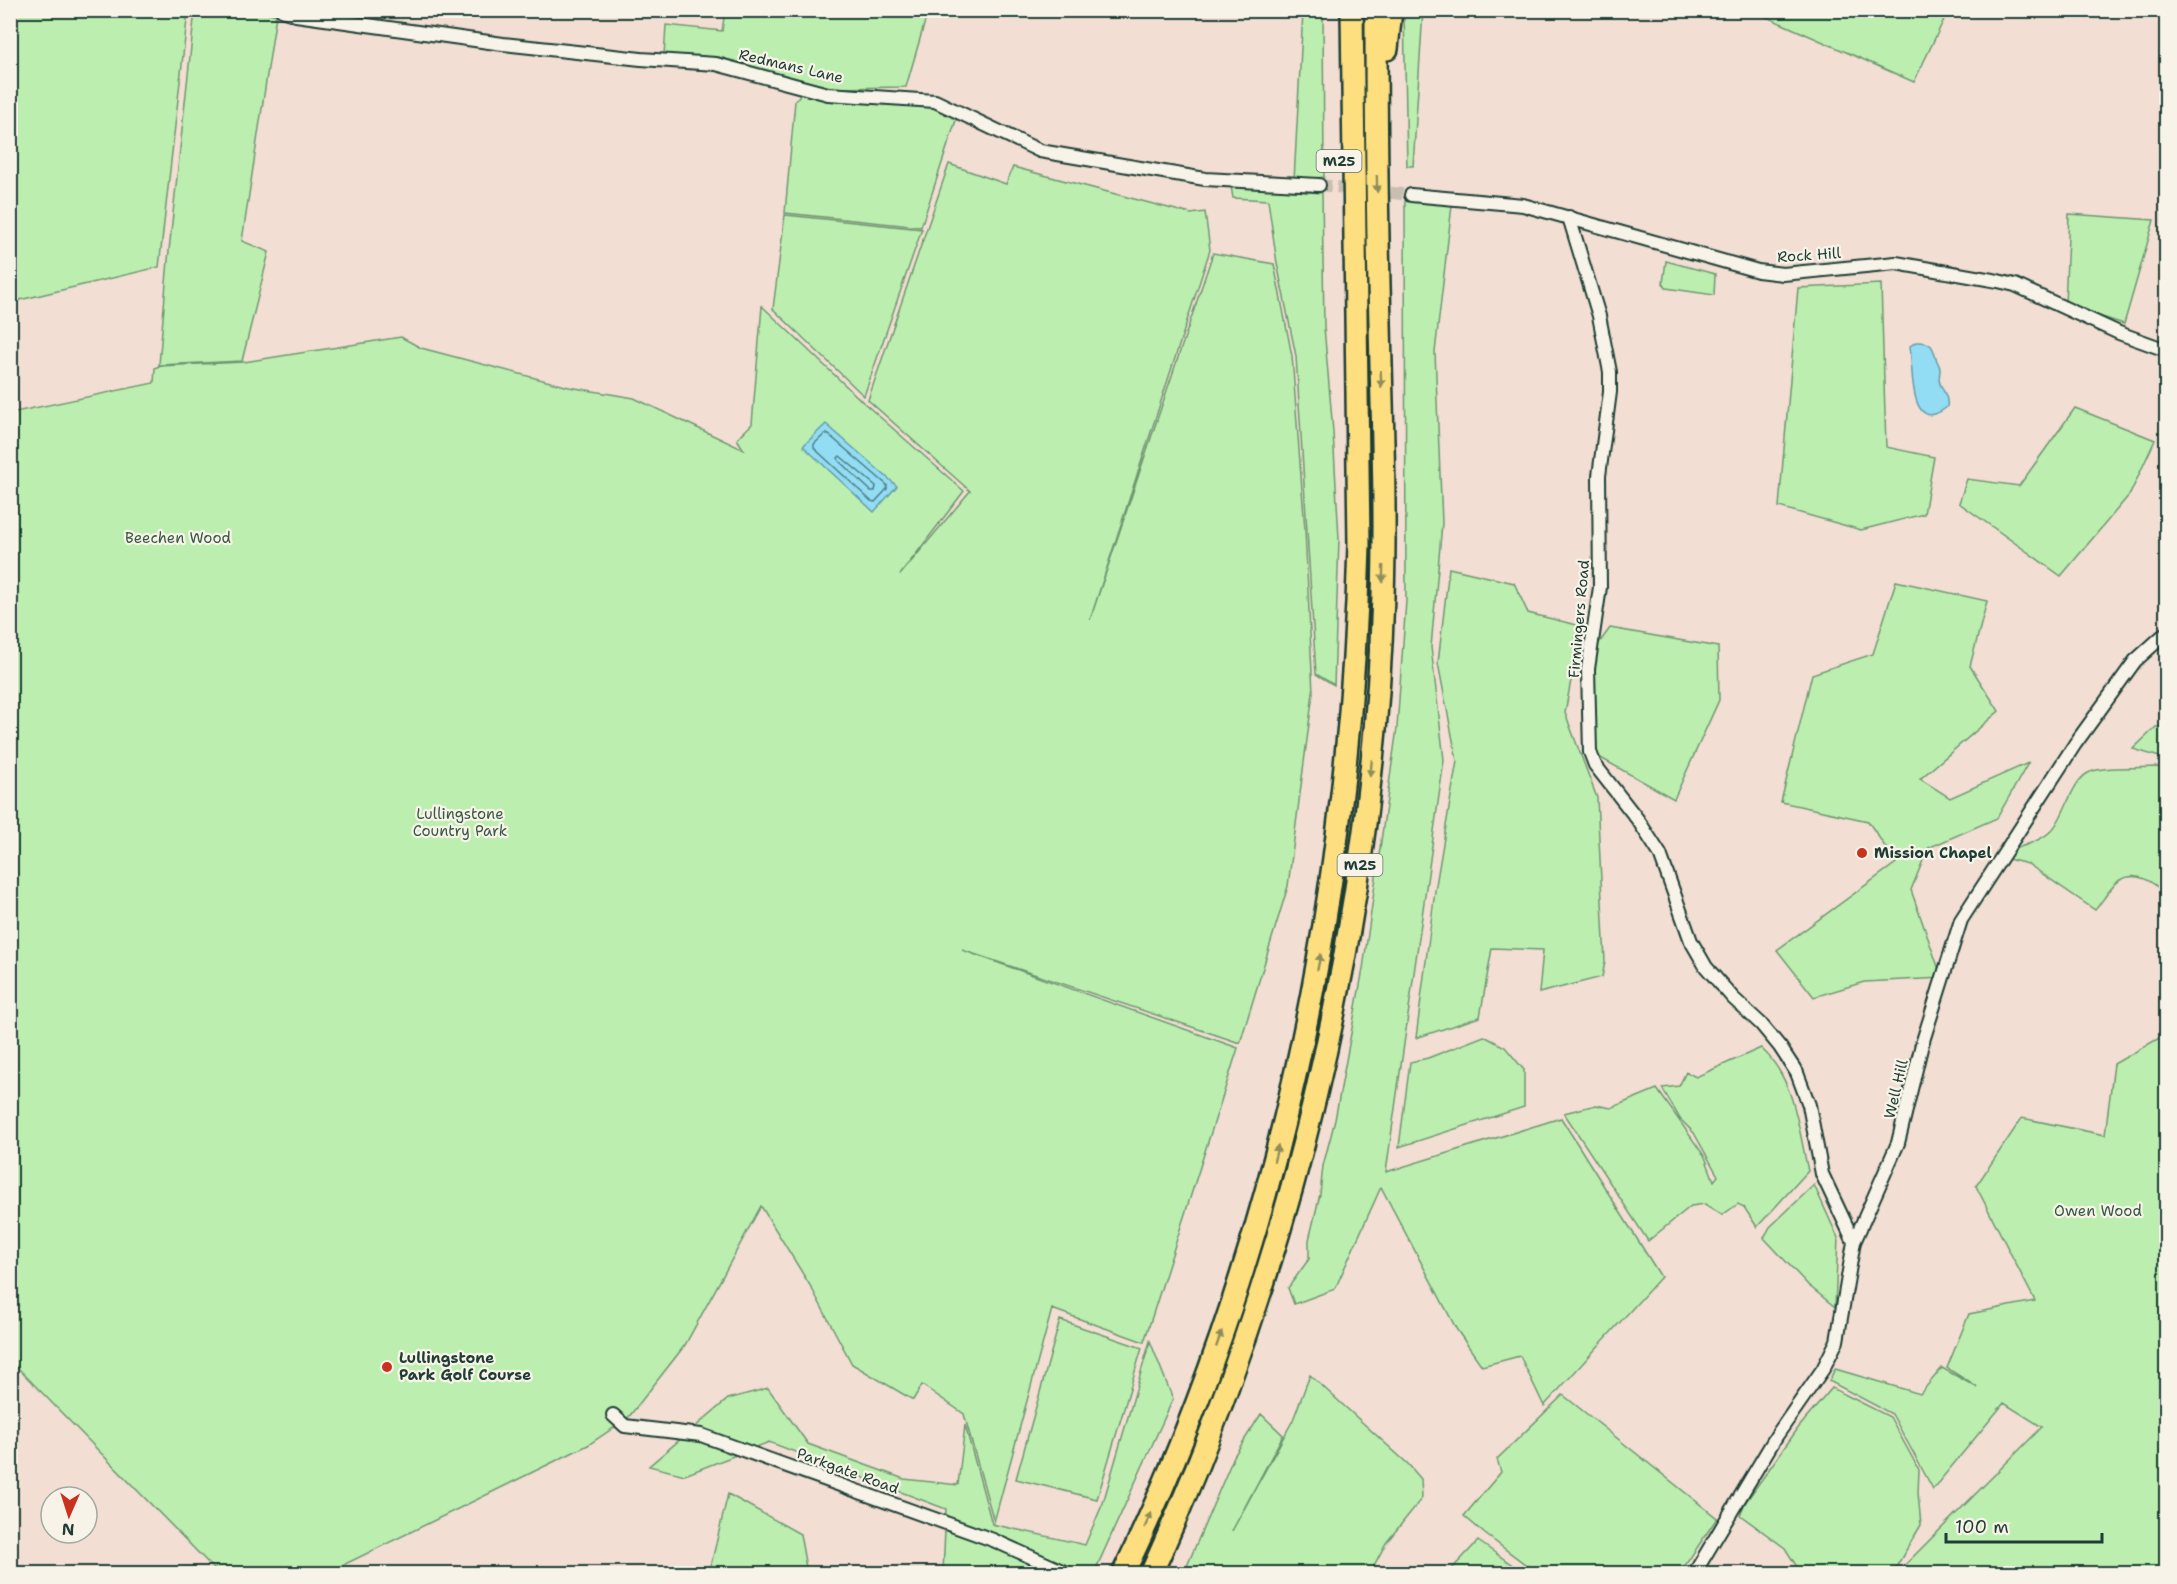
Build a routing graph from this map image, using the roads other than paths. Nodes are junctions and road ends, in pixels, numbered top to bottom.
1 (282, 10) edge
2 (1337, 10) edge
3 (1352, 10) edge
4 (1376, 10) edge
5 (1391, 10) edge
6 (296, 13) edge
7 (1376, 125) junction
8 (1319, 185) tunnel mouth
9 (1411, 195) tunnel mouth
10 (1569, 217) junction
11 (1355, 310) junction
12 (2166, 350) edge
13 (2166, 633) edge
14 (1854, 1242) junction
15 (613, 1415) dead end
16 (1069, 1574) edge
17 (1124, 1574) edge
18 (1151, 1574) edge
19 (1694, 1574) edge

1 - 6 street, Redmans Lane
2 - 11 highway, M25
3 - 11 highway, M25
4 - 7 highway, M25
5 - 7 highway, M25
6 - 8 street, Redmans Lane
7 -> 18 highway, M25
9 - 10 street, Rock Hill
10 - 12 street, Rock Hill
10 - 14 street, Firmingers Road
17 -> 11 highway, M25
13 - 14 street, Well Hill
14 - 19 street, Well Hill
15 - 16 street, Parkgate Road

